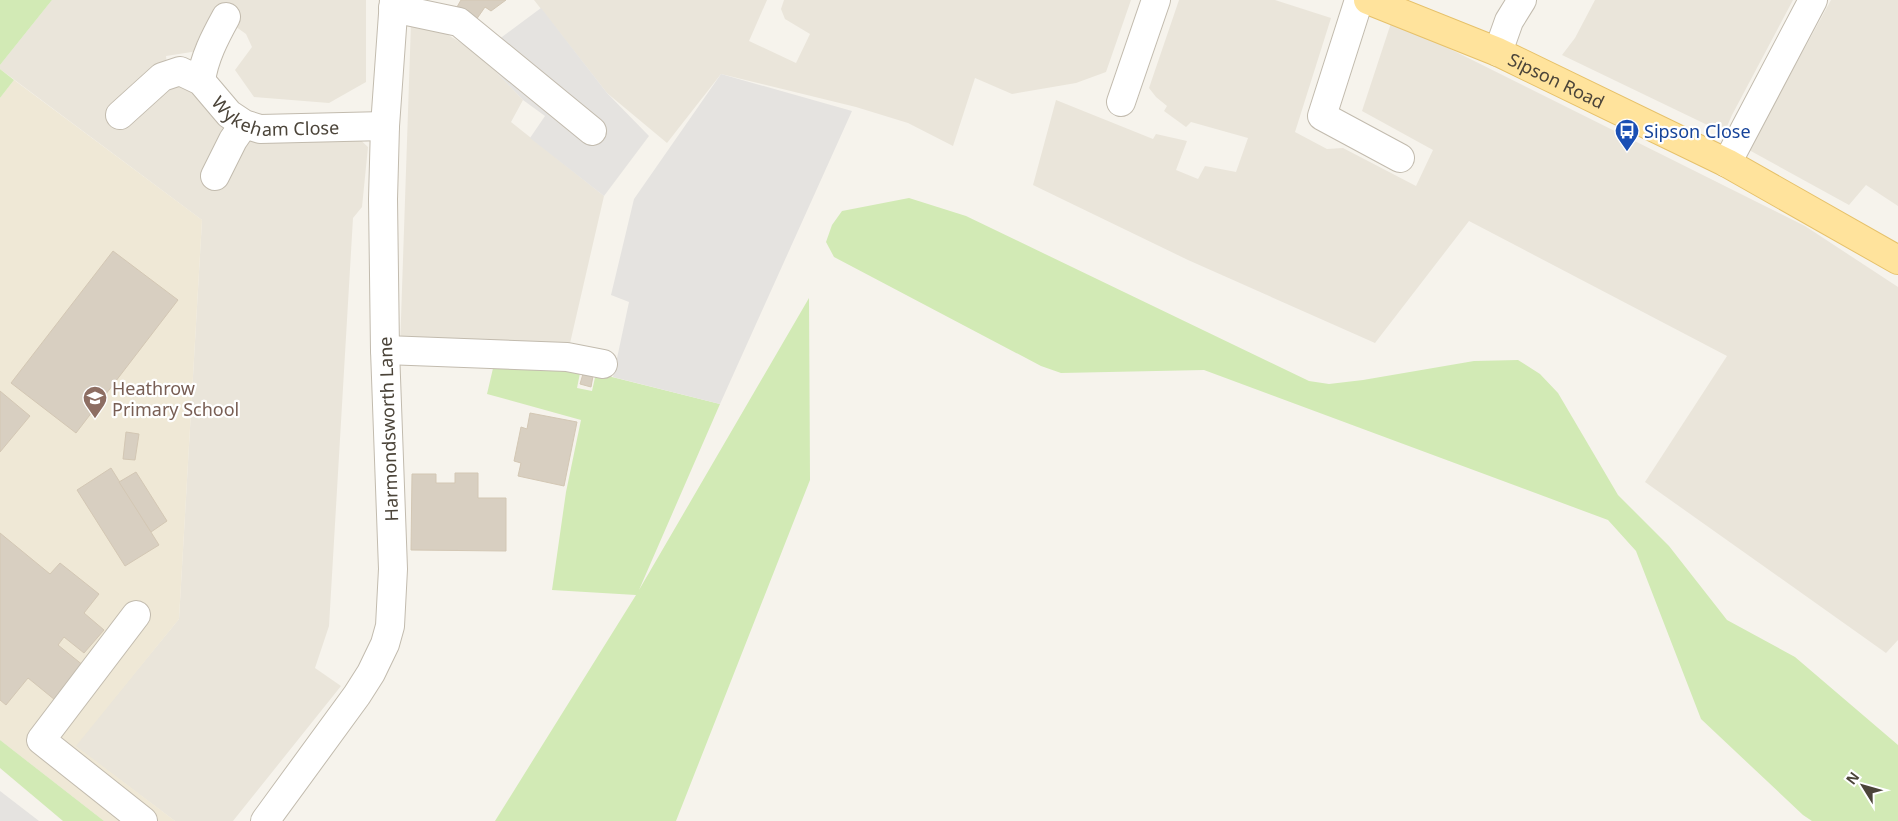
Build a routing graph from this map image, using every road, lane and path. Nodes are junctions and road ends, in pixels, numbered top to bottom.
1 (1156, 0) edge
2 (1358, 0) edge
3 (1368, 0) edge
4 (1522, 0) edge
5 (1814, 0) edge
6 (393, 4) edge
7 (226, 17) dead end
8 (1498, 52) junction
9 (190, 76) junction
10 (1121, 102) dead end
11 (120, 115) dead end
12 (244, 124) junction
13 (386, 126) junction
14 (592, 131) dead end
15 (1400, 158) dead end
16 (1727, 164) junction
17 (215, 176) dead end
18 (1898, 260) edge
19 (385, 350) junction
20 (604, 364) dead end
21 (136, 615) dead end
22 (143, 821) edge
23 (265, 821) edge

1 - 10 street
2 - 15 street
3 - 8 main road, Sipson Road
4 - 8 street
5 - 16 street
6 - 13 street, Harmondsworth Lane
6 - 14 street
7 - 9 street
8 - 16 main road, Sipson Road
9 - 11 street
9 - 12 street, Wykeham Close
12 - 13 street, Wykeham Close
12 - 17 street
13 - 19 street, Harmondsworth Lane
16 - 18 main road, Sipson Road
19 - 20 street
19 - 23 street, Harmondsworth Lane
21 - 22 street

